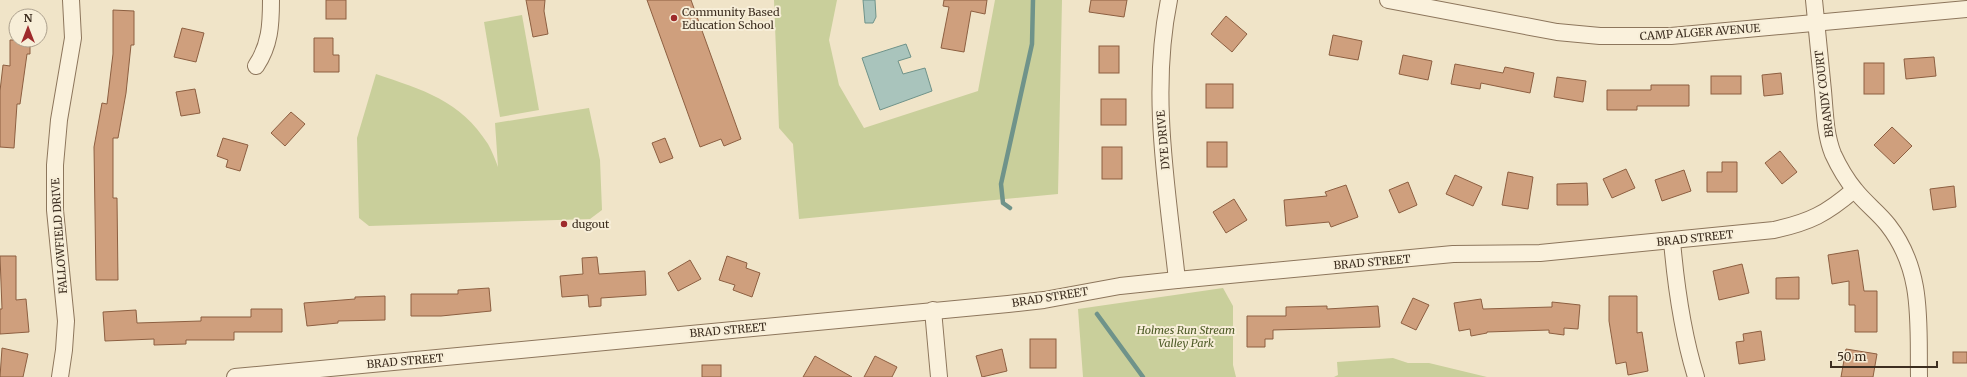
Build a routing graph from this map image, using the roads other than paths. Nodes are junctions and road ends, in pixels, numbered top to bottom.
1 (71, 0) edge
2 (271, 0) edge
3 (1168, 0) edge
4 (1388, 0) edge
5 (1814, 0) edge
6 (1967, 9) edge
7 (1816, 23) junction
8 (256, 66) dead end
9 (1854, 190) junction
10 (1672, 241) junction
11 (1177, 280) junction
12 (933, 310) junction
13 (349, 372) edge
14 (60, 377) edge
15 (235, 377) edge
16 (939, 377) edge
17 (1696, 377) edge
18 (1919, 377) edge

1 - 14 street, FALLOWFIELD DRIVE
2 - 8 street
3 - 11 street, DYE DRIVE
4 - 7 street, CAMP ALGER AVENUE
5 - 7 street, BRANDY COURT
6 - 7 street, CAMP ALGER AVENUE
7 - 9 street, BRANDY COURT
9 - 10 street, BRAD STREET
9 - 18 street, BRANDY COURT
10 - 11 street, BRAD STREET
10 - 17 street
11 - 12 street, BRAD STREET
12 - 13 street, BRAD STREET
12 - 16 street
13 - 15 street, BRAD STREET

